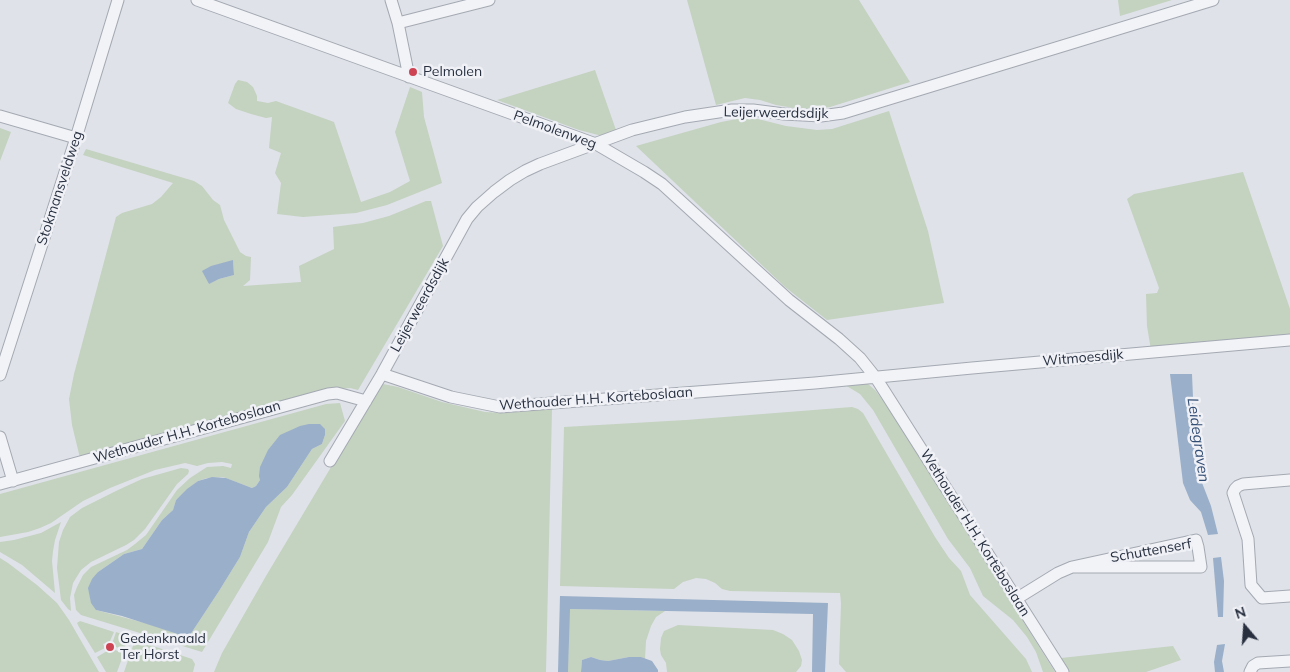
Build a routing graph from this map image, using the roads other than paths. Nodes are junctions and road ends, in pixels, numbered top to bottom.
1 (118, 0) edge
2 (197, 0) edge
3 (391, 0) edge
4 (489, 0) edge
5 (1213, 0) edge
6 (398, 23) junction
7 (409, 77) junction
8 (0, 116) edge
9 (76, 138) junction
10 (596, 144) junction
11 (1290, 340) edge
12 (382, 374) junction
13 (0, 375) edge
14 (876, 378) junction
15 (366, 401) junction
16 (0, 438) edge
17 (330, 461) dead end
18 (1290, 480) edge
19 (13, 481) junction
20 (0, 484) edge
21 (1072, 567) junction
22 (1290, 596) edge
23 (1016, 599) junction
24 (1290, 660) edge
25 (1063, 672) edge
26 (1250, 672) edge

1 - 9 street, Stokmansveldweg
2 - 7 street, Pelmolenweg
3 - 6 street
4 - 6 street
5 - 10 street, Leijerweerdsdijk
6 - 7 street
7 - 10 street, Pelmolenweg
8 - 9 street
9 - 13 street, Stokmansveldweg
10 - 12 street, Leijerweerdsdijk
10 - 14 street, Pelmolenweg
11 - 14 street, Witmoesdijk
12 - 14 street, Wethouder H.H. Korteboslaan
12 - 15 street
14 - 23 street, Wethouder H.H. Korteboslaan
15 - 17 street
15 - 19 street, Wethouder H.H. Korteboslaan
16 - 19 street
18 - 22 street
19 - 20 street, Wethouder H.H. Korteboslaan
21 - 21 street, Schuttenserf
21 - 23 street, Schuttenserf
23 - 25 street, Wethouder H.H. Korteboslaan
24 - 26 street

